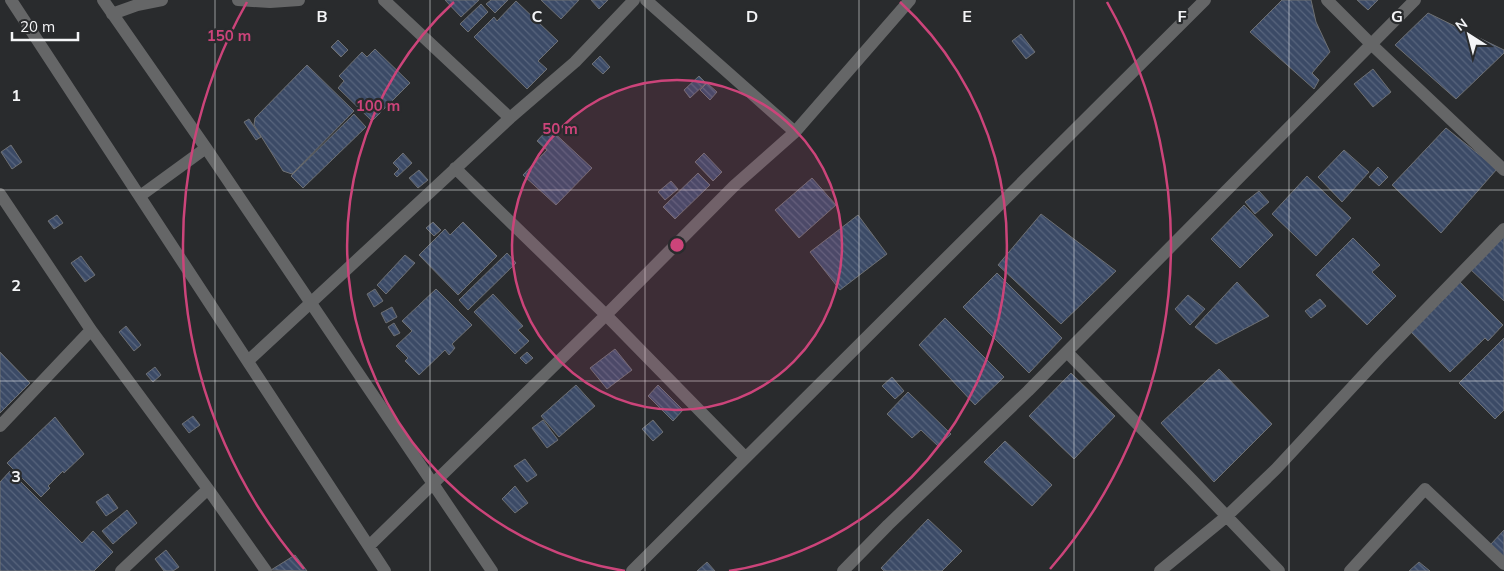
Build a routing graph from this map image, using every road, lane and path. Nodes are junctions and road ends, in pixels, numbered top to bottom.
1 (11, 0) edge
2 (103, 0) edge
3 (162, 0) edge
4 (238, 0) edge
5 (299, 0) edge
6 (384, 0) edge
7 (634, 0) edge
8 (646, 0) edge
9 (910, 0) edge
10 (1205, 0) edge
11 (1327, 0) edge
12 (1415, 0) edge
13 (112, 14) junction
14 (1371, 44) junction
15 (510, 118) junction
16 (795, 132) junction
17 (206, 148) junction
18 (455, 168) junction
19 (1504, 170) edge
20 (0, 194) edge
21 (140, 196) junction
22 (1504, 229) edge
23 (311, 303) junction
24 (606, 314) junction
25 (91, 330) junction
26 (1067, 352) junction
27 (248, 361) junction
28 (0, 426) edge
29 (745, 457) junction
30 (432, 485) junction
31 (208, 489) junction
32 (1227, 516) junction
33 (369, 546) junction
34 (1504, 564) edge
35 (121, 571) edge
36 (266, 571) edge
37 (385, 571) edge
38 (492, 571) edge
39 (632, 571) edge
40 (843, 571) edge
41 (1160, 571) edge
42 (1279, 571) edge
43 (1350, 571) edge

1 - 21 street
2 - 13 street
3 - 13 street
4 - 5 street
6 - 15 street
7 - 15 street
8 - 16 street
9 - 16 street
10 - 29 street
11 - 14 street
12 - 14 street
13 - 17 street
14 - 19 street
14 - 26 street
15 - 18 street
16 - 24 street
17 - 21 street
17 - 23 street
18 - 23 street
18 - 24 street
20 - 25 street
21 - 27 street
22 - 32 street
23 - 27 street
23 - 30 street
24 - 29 street
24 - 30 street
25 - 28 street
25 - 31 street
26 - 32 street
26 - 40 street
27 - 33 street
29 - 39 street
30 - 33 street
30 - 38 street
31 - 35 street
31 - 36 street
32 - 41 street
32 - 42 street
33 - 37 street
34 - 43 street

